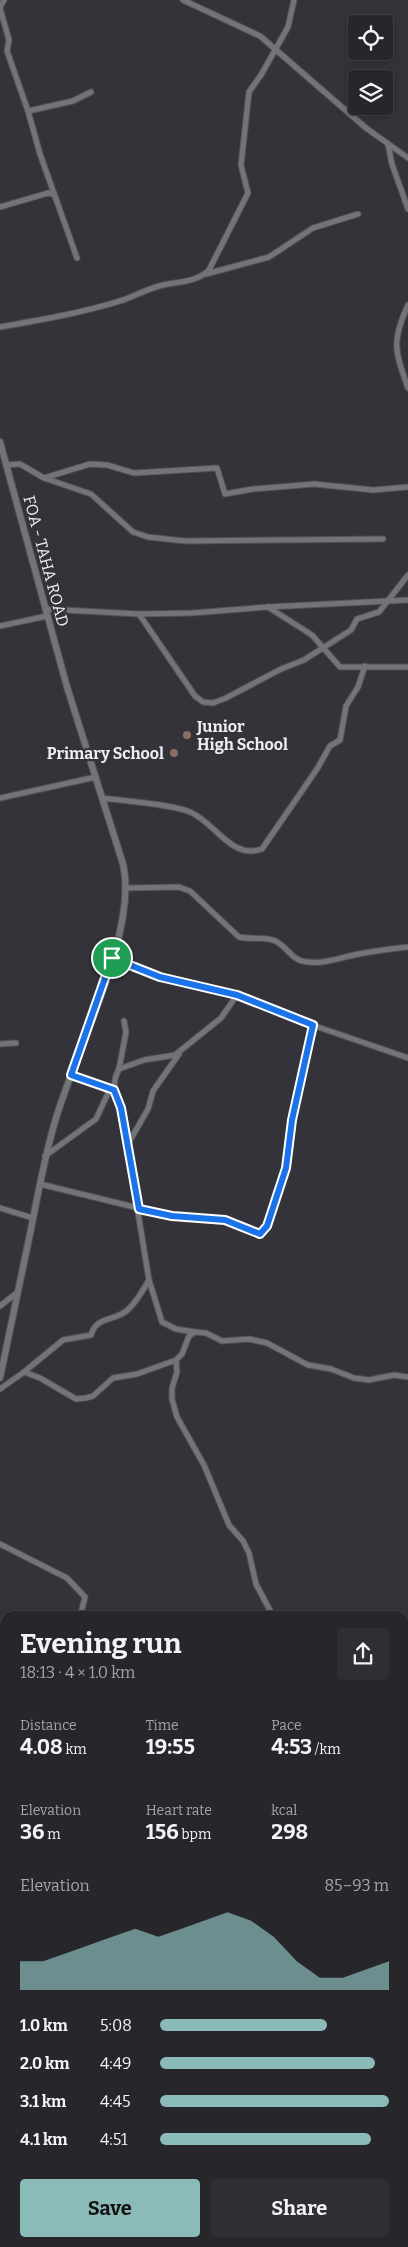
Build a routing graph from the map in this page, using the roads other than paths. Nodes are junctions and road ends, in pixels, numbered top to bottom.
1 (4, 0) edge
2 (183, 0) edge
3 (294, 0) edge
4 (0, 8) edge
5 (276, 49) junction
6 (91, 92) dead end
7 (28, 111) junction
8 (388, 144) junction
9 (408, 158) edge
10 (54, 194) junction
11 (0, 207) edge
12 (408, 209) edge
13 (358, 214) dead end
14 (77, 258) dead end
15 (205, 274) junction
16 (408, 305) edge
17 (0, 326) edge
18 (408, 388) edge
19 (0, 442) edge
20 (6, 465) junction
21 (44, 478) junction
22 (408, 487) edge
23 (383, 539) dead end
24 (408, 575) edge
25 (408, 600) edge
26 (388, 601) junction
27 (268, 607) junction
28 (46, 613) junction
29 (139, 614) junction
30 (0, 626) edge
31 (324, 648) junction
32 (365, 666) junction
33 (408, 667) edge
34 (96, 777) junction
35 (0, 798) edge
36 (102, 798) junction
37 (127, 888) junction
38 (408, 947) edge
39 (112, 958) junction
40 (237, 995) junction
41 (124, 1021) dead end
42 (313, 1025) junction
43 (16, 1043) dead end
44 (0, 1044) edge
45 (180, 1052) junction
46 (408, 1058) edge
47 (119, 1070) junction
48 (71, 1075) junction
49 (112, 1090) junction
50 (128, 1144) junction
51 (45, 1156) junction
52 (40, 1184) junction
53 (0, 1208) edge
54 (139, 1209) junction
55 (33, 1218) junction
56 (150, 1280) junction
57 (18, 1292) junction
58 (0, 1306) edge
59 (195, 1332) junction
60 (176, 1360) junction
61 (24, 1372) junction
62 (408, 1377) edge
63 (0, 1378) edge
64 (0, 1389) edge
65 (0, 1544) edge
66 (82, 1611) edge
67 (270, 1611) edge

1 - 4 street
2 - 5 street
3 - 5 street
4 - 7 street
5 - 8 street
5 - 15 street
6 - 7 street
7 - 10 street
8 - 9 street
8 - 12 street
10 - 11 street
10 - 14 street
13 - 15 street
15 - 17 street
16 - 18 street
19 - 20 street, FOA - TAHA ROAD
20 - 21 street
20 - 28 street, FOA - TAHA ROAD
21 - 22 street
21 - 23 street
24 - 26 street
25 - 26 street
26 - 27 street
26 - 31 street
27 - 29 street
27 - 31 street
28 - 29 street
28 - 30 street
28 - 34 street, FOA - TAHA ROAD
29 - 31 street
31 - 32 street
32 - 33 street
32 - 36 street
34 - 35 street
34 - 36 street, FOA - TAHA ROAD
36 - 37 street, FOA - TAHA ROAD
37 - 38 street
37 - 39 street, FOA - TAHA ROAD
39 - 40 street
39 - 48 street, FOA - TAHA ROAD
40 - 42 street
40 - 45 street
41 - 47 street
42 - 46 street
42 - 54 street
43 - 44 street
45 - 47 street
45 - 50 street
47 - 49 street
48 - 49 street
48 - 51 street, FOA - TAHA ROAD
49 - 50 street
49 - 51 street
50 - 54 street
51 - 52 street, FOA - TAHA ROAD
52 - 54 street
52 - 55 street, FOA - TAHA ROAD
53 - 55 street
54 - 56 street
55 - 57 street, FOA - TAHA ROAD
56 - 59 street
56 - 61 street
57 - 58 street
57 - 63 street, FOA - TAHA ROAD
59 - 60 street
59 - 62 street
60 - 61 street
60 - 67 street
61 - 64 street
65 - 66 street

